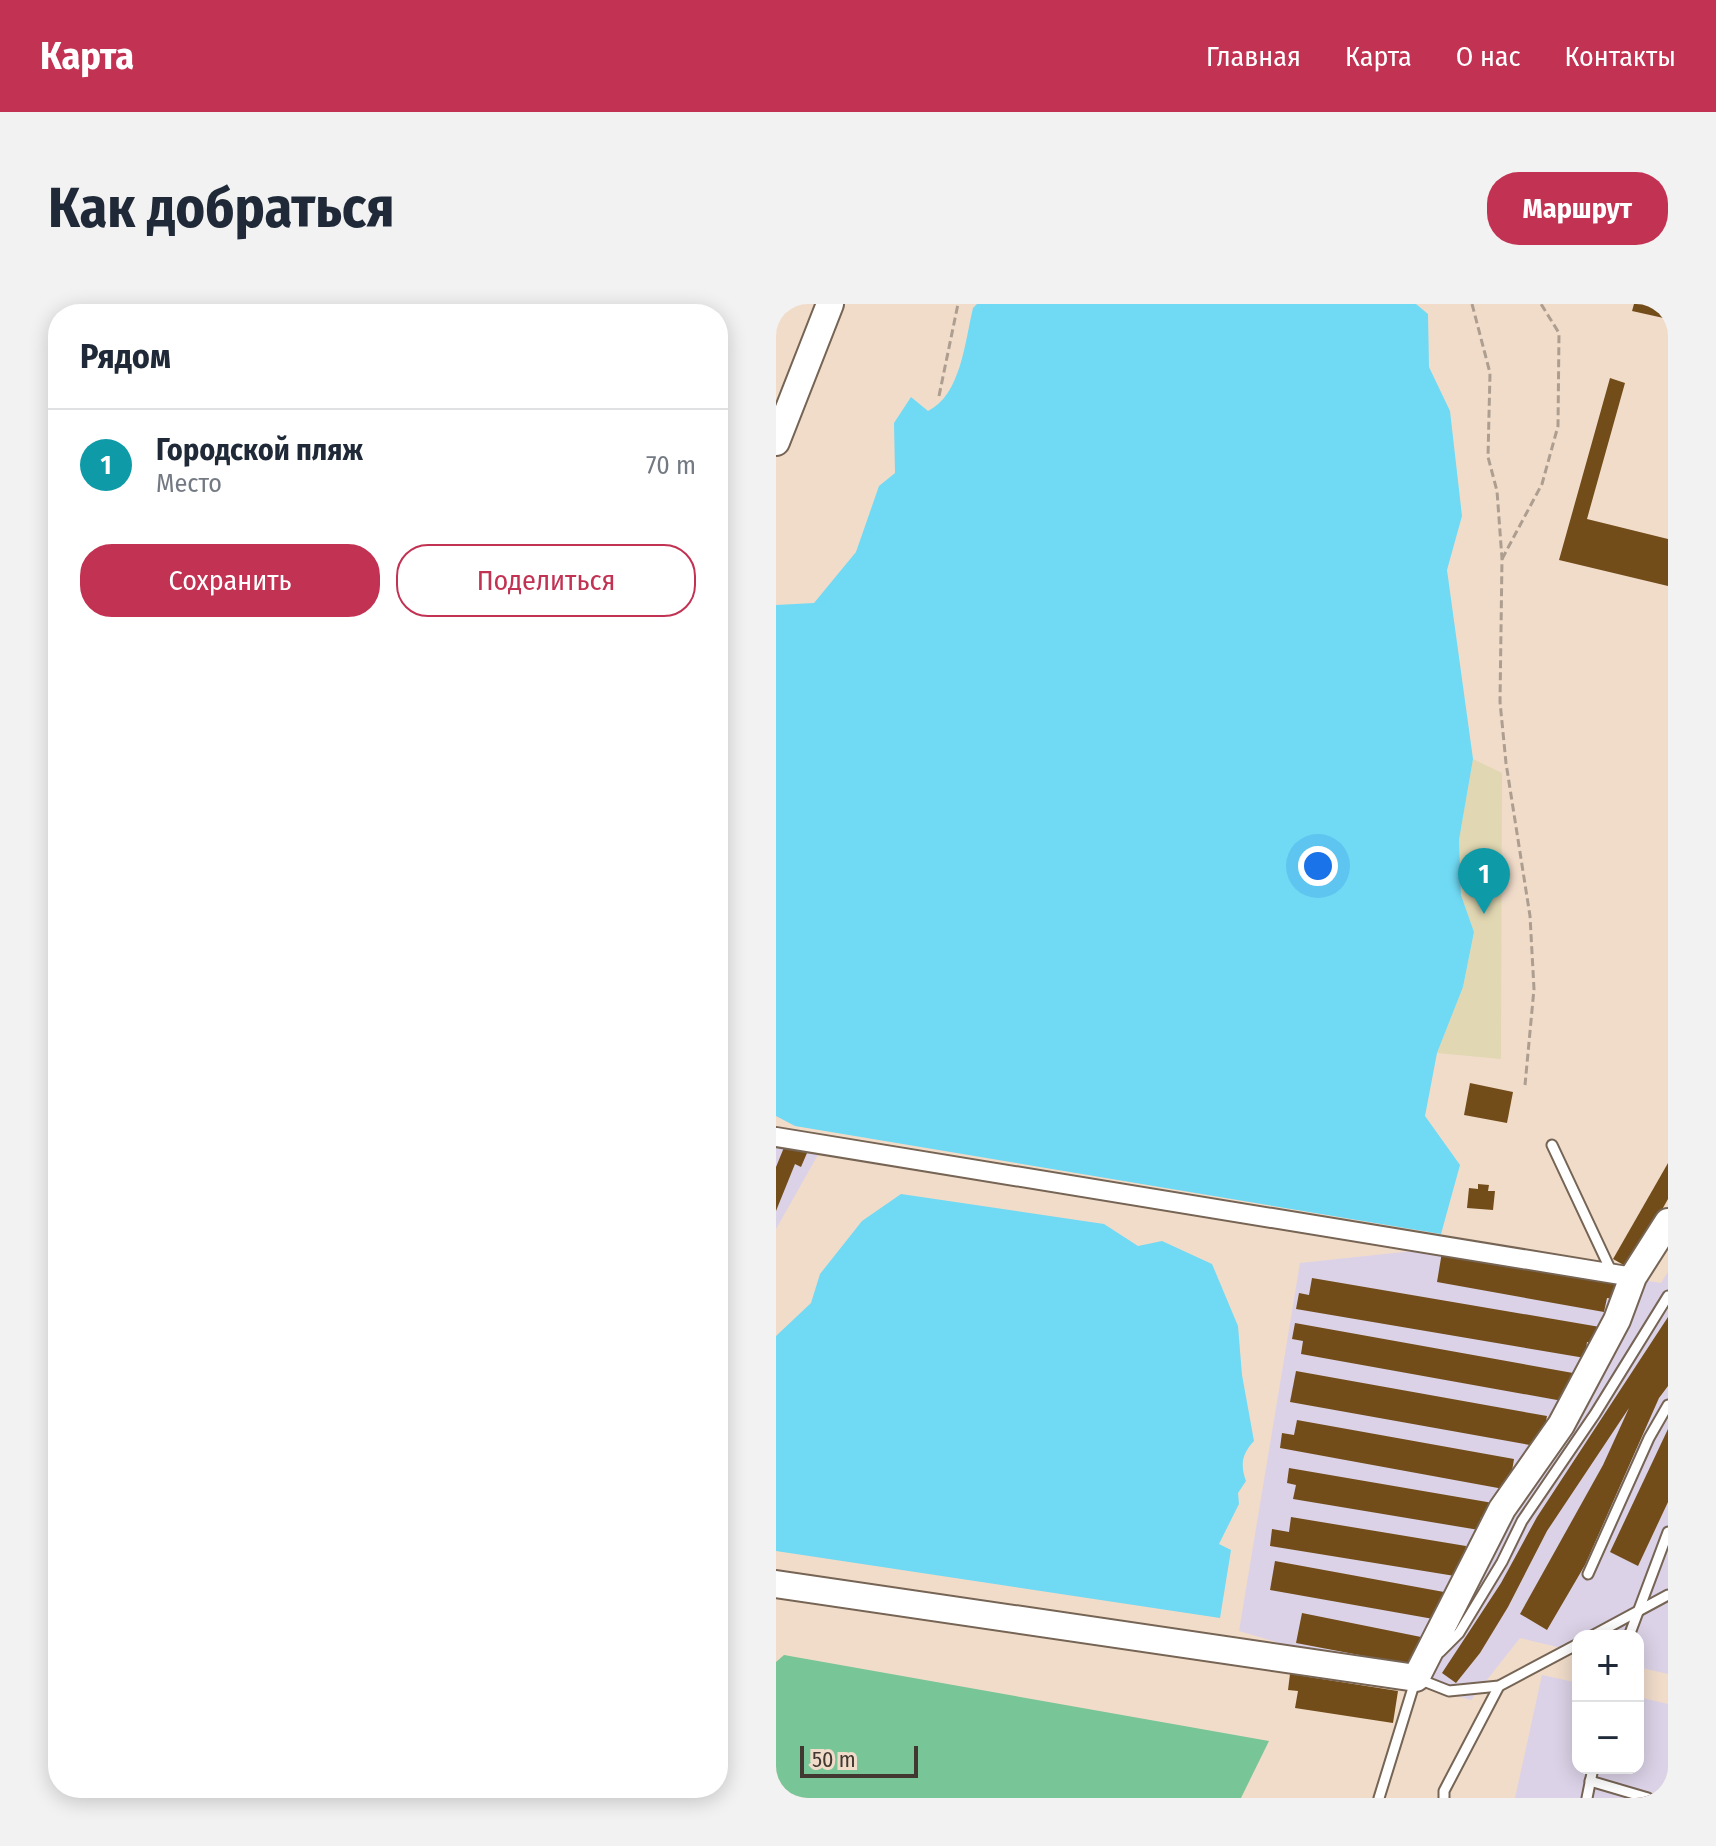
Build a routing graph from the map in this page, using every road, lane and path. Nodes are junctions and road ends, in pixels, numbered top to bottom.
1 (830, 304) edge
2 (958, 304) edge
3 (1472, 304) edge
4 (1541, 304) edge
5 (939, 396) dead end
6 (776, 442) edge
7 (1502, 559) junction
8 (1525, 1085) dead end
9 (776, 1137) edge
10 (1552, 1145) dead end
11 (1668, 1222) edge
12 (1623, 1275) junction
13 (1668, 1296) edge
14 (1668, 1405) edge
15 (1668, 1532) edge
16 (1588, 1574) dead end
17 (776, 1584) edge
18 (1668, 1595) edge
19 (1639, 1611) junction
20 (1603, 1630) edge
21 (1631, 1630) edge
22 (1572, 1647) edge
23 (1416, 1678) junction
24 (1499, 1686) junction
25 (1592, 1774) edge
26 (1590, 1781) junction
27 (1379, 1798) edge
28 (1444, 1798) edge
29 (1587, 1798) edge
30 (1648, 1798) edge

1 - 6 street
2 - 5 path
3 - 7 path
4 - 7 path
7 - 8 path
9 - 12 street
10 - 12 lane
11 - 12 street
12 - 23 street
13 - 23 lane
14 - 16 lane
15 - 19 lane
17 - 23 street
18 - 19 lane
19 - 20 lane
19 - 21 lane
22 - 24 lane
23 - 24 lane
23 - 27 lane
24 - 28 lane
25 - 26 lane
26 - 29 lane
26 - 30 lane

